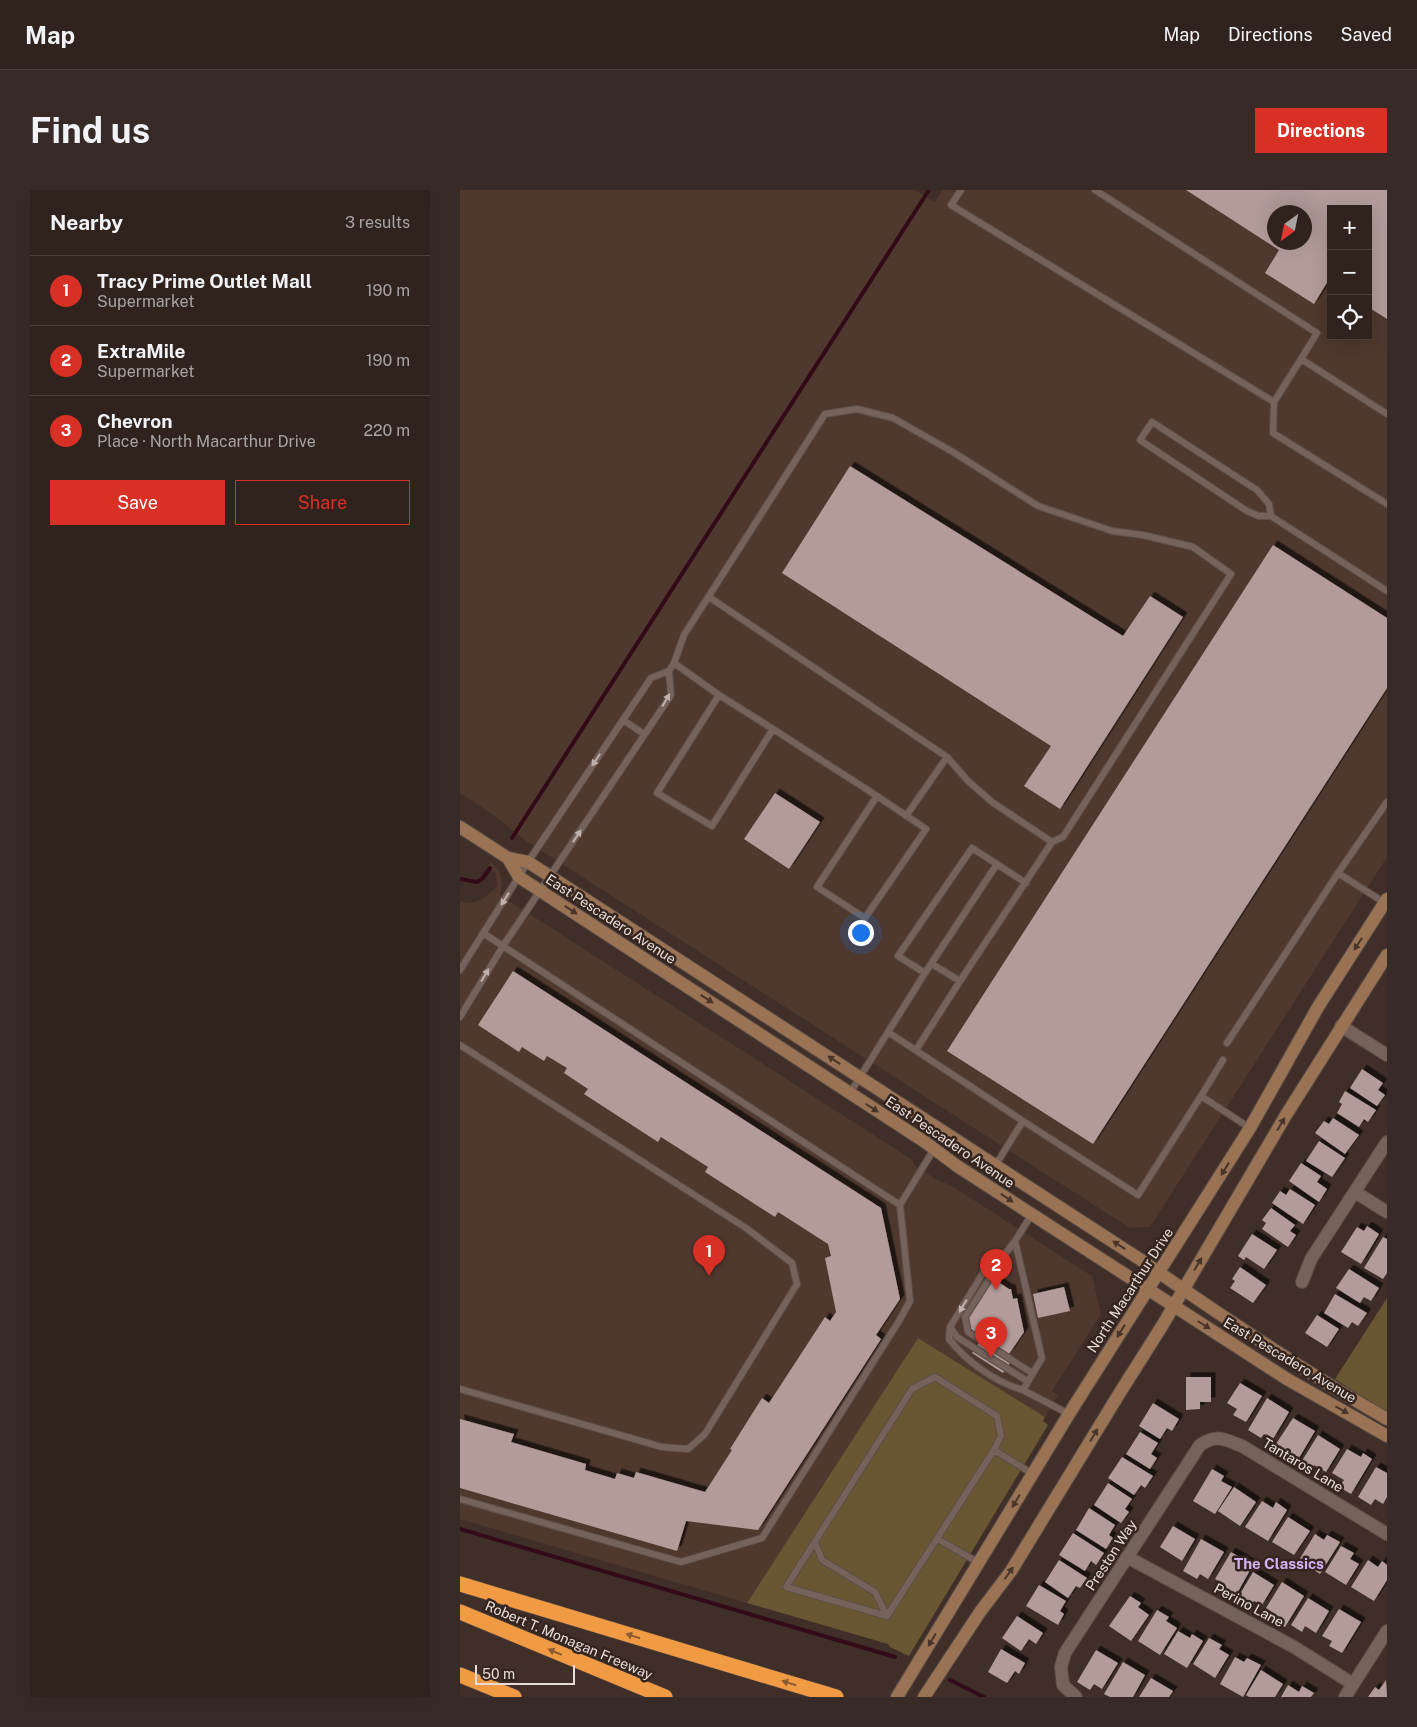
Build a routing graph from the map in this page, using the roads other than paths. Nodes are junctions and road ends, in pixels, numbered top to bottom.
1 (961, 190) edge
2 (1095, 190) edge
3 (1301, 359) junction
4 (1274, 402) junction
5 (1387, 414) edge
6 (1387, 504) edge
7 (1271, 516) junction
8 (1387, 591) edge
9 (709, 597) junction
10 (674, 663) junction
11 (669, 671) junction
12 (719, 695) junction
13 (623, 720) junction
14 (773, 729) junction
15 (644, 734) junction
16 (947, 757) junction
17 (877, 796) junction
18 (1387, 802) edge
19 (906, 816) junction
20 (460, 827) edge
21 (1052, 842) junction
22 (508, 858) junction
23 (528, 862) junction
24 (997, 864) junction
25 (1338, 874) junction
26 (519, 877) junction
27 (551, 877) junction
28 (1026, 883) junction
29 (541, 891) junction
30 (1386, 903) edge
31 (483, 933) junction
32 (503, 946) junction
33 (1387, 955) edge
34 (932, 964) junction
35 (460, 970) edge
36 (925, 973) junction
37 (960, 981) junction
38 (460, 1017) edge
39 (1342, 1026) junction
40 (888, 1032) junction
41 (1227, 1043) dead end
42 (460, 1046) edge
43 (916, 1050) junction
44 (1387, 1055) edge
45 (1223, 1060) dead end
46 (861, 1077) junction
47 (850, 1093) junction
48 (1201, 1096) junction
49 (1023, 1121) junction
50 (1250, 1128) junction
51 (1387, 1142) edge
52 (934, 1149) junction
53 (995, 1166) junction
54 (1355, 1192) junction
55 (900, 1205) junction
56 (1387, 1212) edge
57 (1032, 1214) junction
58 (1015, 1241) junction
59 (993, 1270) junction
60 (1159, 1272) junction
61 (1302, 1282) dead end
62 (1183, 1289) junction
63 (1147, 1290) junction
64 (1174, 1306) junction
65 (950, 1328) junction
66 (1032, 1373) junction
67 (1027, 1381) junction
68 (460, 1389) edge
69 (1023, 1390) junction
70 (1069, 1414) junction
71 (1387, 1419) edge
72 (1387, 1436) edge
73 (1200, 1445) joint
74 (994, 1450) junction
75 (1033, 1474) junction
76 (460, 1499) edge
77 (1387, 1534) edge
78 (938, 1539) junction
79 (815, 1542) junction
80 (1128, 1557) junction
81 (979, 1563) junction
82 (460, 1584) edge
83 (460, 1612) edge
84 (887, 1616) junction
85 (1387, 1631) edge
86 (460, 1675) edge
87 (1353, 1684) junction
88 (514, 1697) edge
89 (665, 1697) edge
90 (836, 1697) edge
91 (897, 1697) edge
92 (924, 1697) edge
93 (1076, 1697) edge
94 (1345, 1697) edge

1 - 4 lane
2 - 3 lane
3 - 4 lane
3 - 5 lane
4 - 6 lane
7 - 7 lane
7 - 8 lane
9 - 10 lane
9 - 16 lane
9 - 21 lane
10 - 11 lane
10 - 12 lane
11 - 13 lane
15 -> 11 lane
12 - 14 lane
12 - 14 lane
13 - 15 lane
13 -> 23 lane
14 - 17 lane
27 -> 15 lane
16 - 19 lane
16 - 21 lane
17 - 19 lane
17 - 19 lane
18 - 25 lane
20 - 22 street, East Pescadero Avenue
21 - 28 lane
22 - 23 street, East Pescadero Avenue
22 - 26 street, East Pescadero Avenue
23 - 26 lane
23 - 27 street, East Pescadero Avenue
24 - 28 lane
24 - 34 lane
24 - 36 lane
25 - 30 lane
25 - 41 lane
26 - 29 street, East Pescadero Avenue
26 -> 31 lane
27 - 29 lane
46 -> 27 street, East Pescadero Avenue
28 - 37 lane
29 - 32 lane
29 -> 47 street, East Pescadero Avenue
30 -> 50 street, North Macarthur Drive
31 - 32 lane
31 - 35 lane
38 -> 32 lane
32 - 55 lane
33 - 39 street
34 - 36 lane
34 - 37 lane
36 - 40 lane
37 - 43 lane
39 - 44 street
62 -> 39 street
40 - 43 lane
40 - 46 lane
42 - 68 lane
43 - 49 lane
45 - 48 lane
46 - 47 lane
46 - 53 street, East Pescadero Avenue
47 -> 52 street, East Pescadero Avenue
48 - 49 lane
48 - 50 lane
49 - 53 lane
50 -> 60 street, North Macarthur Drive
51 - 54 street
52 - 55 lane
52 -> 57 street, East Pescadero Avenue
60 -> 53 street, East Pescadero Avenue
54 - 56 street
54 - 61 street
55 - 76 lane
57 - 58 lane
57 - 63 street, East Pescadero Avenue
58 - 59 lane
58 - 66 lane
59 -> 65 lane
59 - 66 lane
60 - 62 street, East Pescadero Avenue
60 - 63 street, North Macarthur Drive
62 - 64 street
62 - 71 street, East Pescadero Avenue
63 - 64 street, East Pescadero Avenue
63 -> 70 street, North Macarthur Drive
64 -> 72 street, East Pescadero Avenue
92 -> 64 street
65 - 67 lane
65 - 69 lane
66 - 67 lane
67 - 69 lane
69 - 70 lane
70 - 75 street, North Macarthur Drive
73 - 77 street, Tantaros Lane
73 - 80 street, Preston Way
74 - 75 lane
74 - 78 lane
74 - 79 lane
75 -> 81 street, North Macarthur Drive
78 - 81 lane
78 - 84 lane
79 - 84 lane
79 - 84 lane
80 - 87 street, Perino Lane
80 - 93 street, Preston Way
81 -> 91 street, North Macarthur Drive
90 -> 82 highway
89 -> 83 highway, Robert T. Monagan Freeway
85 - 87 street
86 - 88 highway
87 - 94 street

